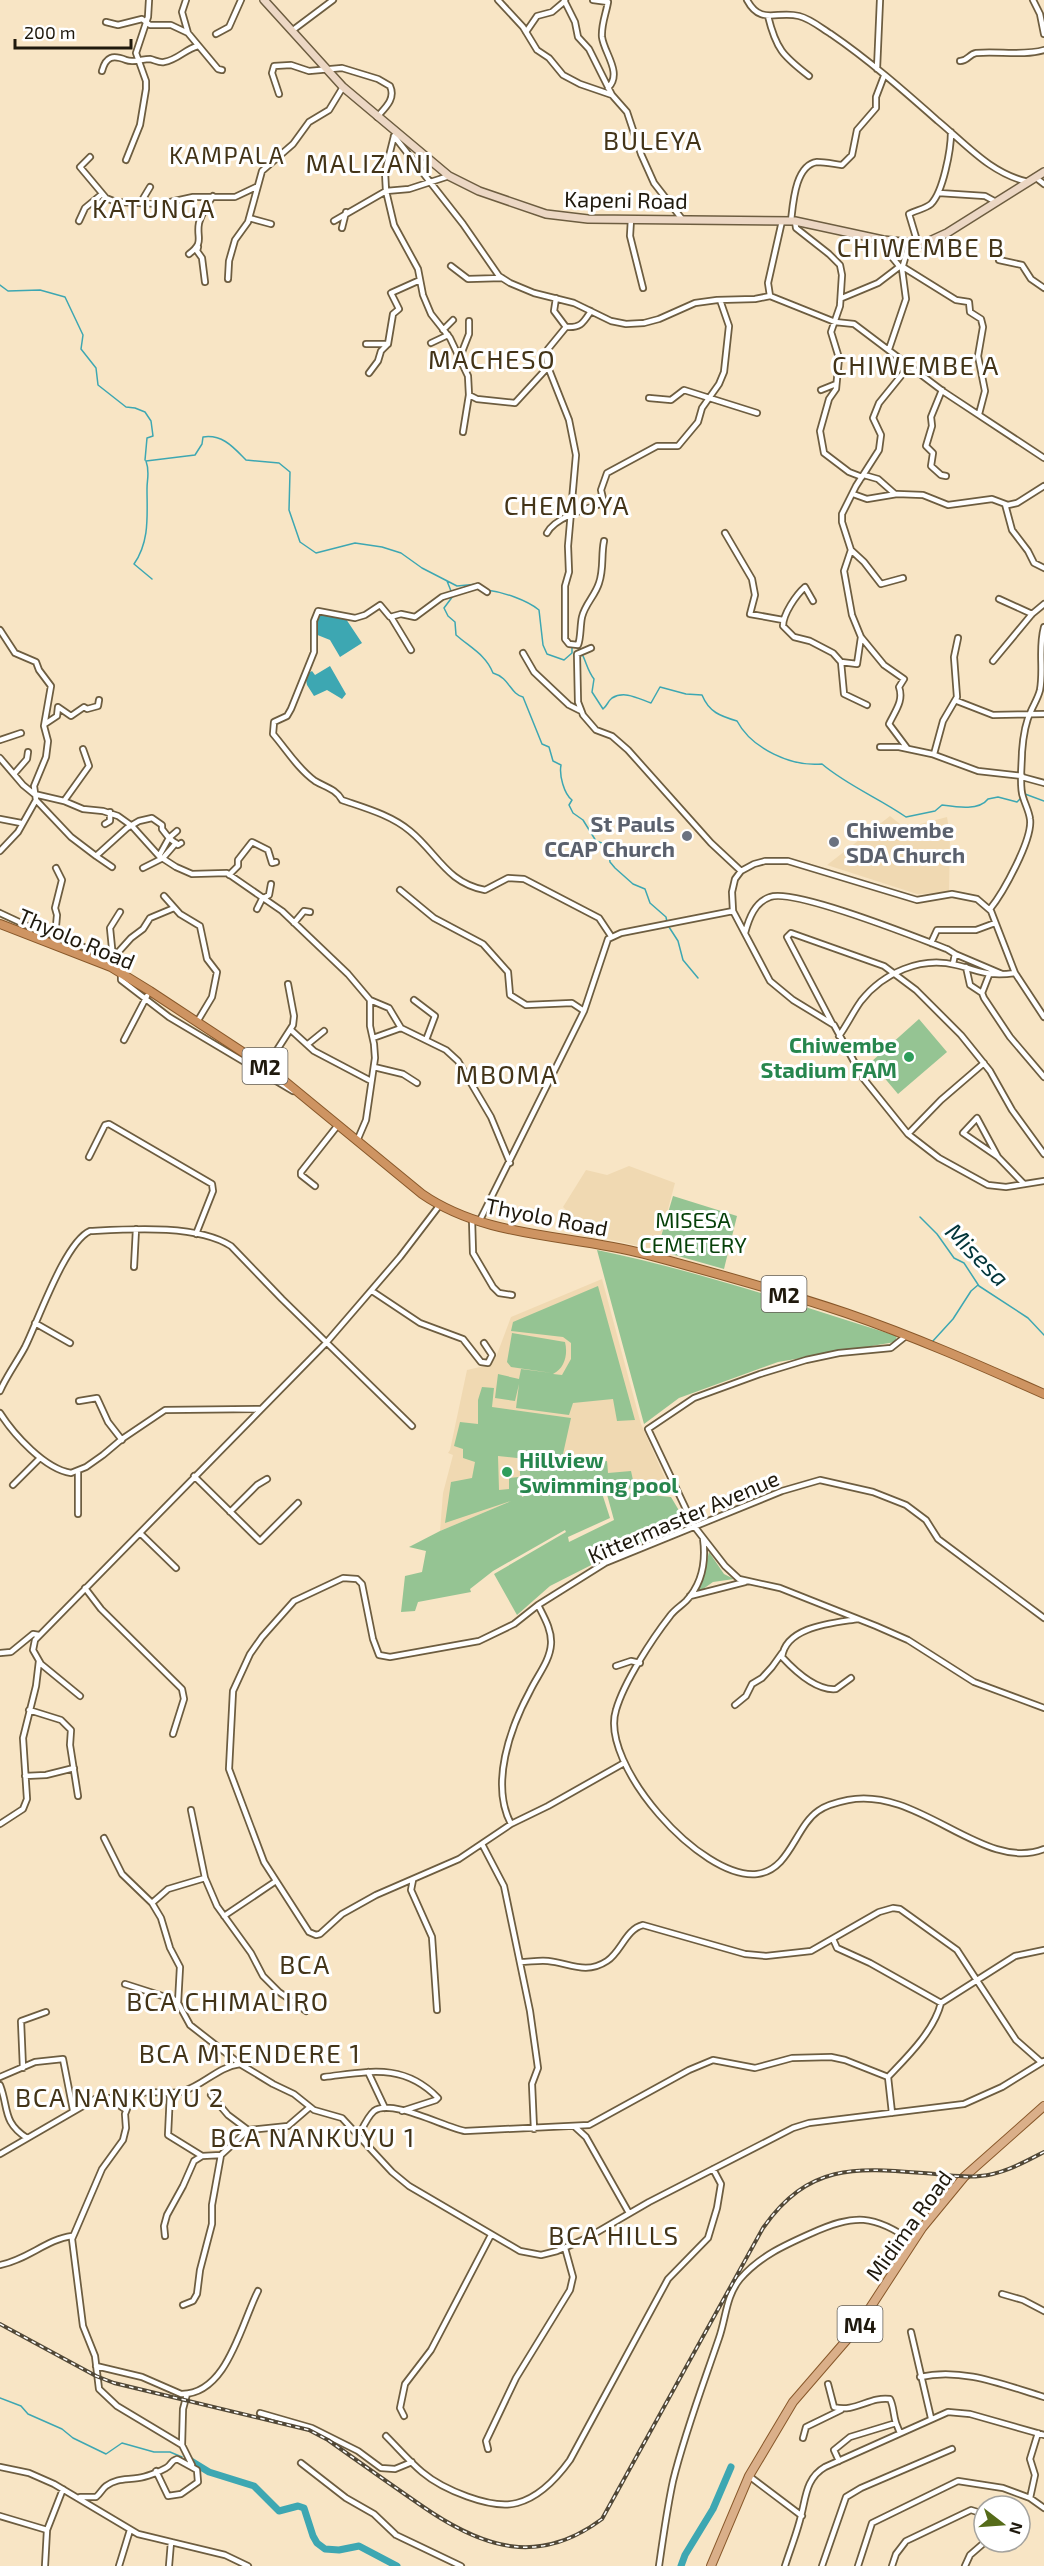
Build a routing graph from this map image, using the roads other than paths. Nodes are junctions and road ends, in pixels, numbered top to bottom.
1 (149, 0) edge
2 (186, 0) edge
3 (242, 0) edge
4 (264, 0) edge
5 (333, 0) edge
6 (498, 0) edge
7 (565, 0) edge
8 (593, 0) edge
9 (747, 0) edge
10 (880, 0) edge
11 (1033, 0) edge
12 (768, 16) junction
13 (106, 22) dead end
14 (1043, 22) edge
15 (146, 23) junction
16 (293, 30) junction
17 (526, 32) junction
18 (188, 33) junction
19 (216, 34) dead end
20 (1044, 34) edge
21 (198, 46) junction
22 (1044, 50) edge
23 (137, 61) junction
24 (960, 62) dead end
25 (877, 69) junction
26 (222, 70) dead end
27 (326, 70) junction
28 (102, 71) dead end
29 (809, 76) dead end
30 (884, 76) junction
31 (344, 87) junction
32 (608, 88) junction
33 (279, 94) dead end
34 (612, 95) junction
35 (377, 117) junction
36 (951, 132) junction
37 (394, 134) junction
38 (90, 157) dead end
39 (126, 160) dead end
40 (1044, 172) edge
41 (449, 176) junction
42 (1035, 177) junction
43 (1028, 182) junction
44 (430, 183) junction
45 (1044, 184) edge
46 (150, 187) dead end
47 (256, 187) junction
48 (386, 191) junction
49 (939, 193) junction
50 (102, 194) junction
51 (213, 196) junction
52 (141, 202) junction
53 (996, 202) junction
54 (346, 213) junction
55 (249, 218) junction
56 (631, 219) junction
57 (682, 219) junction
58 (79, 221) dead end
59 (334, 221) dead end
60 (782, 221) junction
61 (793, 221) junction
62 (271, 224) dead end
63 (342, 228) dead end
64 (888, 241) junction
65 (909, 244) junction
66 (918, 244) junction
67 (198, 248) junction
68 (189, 254) dead end
69 (999, 260) dead end
70 (451, 266) dead end
71 (901, 268) junction
72 (502, 278) junction
73 (228, 279) dead end
74 (420, 280) junction
75 (205, 282) dead end
76 (643, 288) dead end
77 (1044, 288) edge
78 (770, 296) junction
79 (556, 298) junction
80 (842, 298) junction
81 (720, 300) junction
82 (591, 311) junction
83 (453, 320) dead end
84 (470, 321) dead end
85 (835, 322) junction
86 (566, 327) junction
87 (443, 330) junction
88 (448, 335) junction
89 (431, 343) dead end
90 (366, 344) dead end
91 (388, 344) junction
92 (889, 349) junction
93 (460, 357) junction
94 (909, 366) junction
95 (548, 367) junction
96 (369, 373) dead end
97 (836, 384) junction
98 (821, 390) dead end
99 (942, 390) junction
100 (469, 395) junction
101 (649, 398) dead end
102 (708, 399) junction
103 (757, 412) dead end
104 (979, 414) junction
105 (463, 432) dead end
106 (1044, 458) edge
107 (863, 476) junction
108 (946, 476) dead end
109 (1044, 486) edge
110 (853, 494) junction
111 (895, 495) junction
112 (1005, 504) junction
113 (571, 517) junction
114 (725, 532) dead end
115 (547, 533) dead end
116 (604, 541) dead end
117 (851, 550) junction
118 (1044, 568) edge
119 (903, 578) dead end
120 (488, 592) dead end
121 (999, 599) dead end
122 (813, 601) dead end
123 (1044, 604) edge
124 (1032, 614) junction
125 (391, 617) junction
126 (783, 620) junction
127 (1044, 627) edge
128 (0, 630) edge
129 (861, 637) junction
130 (958, 638) dead end
131 (591, 648) dead end
132 (411, 650) dead end
133 (523, 653) dead end
134 (993, 661) dead end
135 (841, 662) junction
136 (1042, 691) edge
137 (99, 700) dead end
138 (957, 701) junction
139 (867, 705) dead end
140 (582, 711) junction
141 (1030, 712) junction
142 (1044, 714) edge
143 (45, 724) junction
144 (21, 733) dead end
145 (0, 740) edge
146 (880, 747) dead end
147 (907, 748) junction
148 (83, 749) dead end
149 (28, 752) dead end
150 (934, 754) junction
151 (0, 758) edge
152 (14, 774) junction
153 (1022, 776) junction
154 (1044, 783) edge
155 (34, 794) junction
156 (36, 800) junction
157 (64, 801) junction
158 (110, 812) junction
159 (0, 819) edge
160 (21, 823) junction
161 (105, 824) dead end
162 (132, 826) junction
163 (177, 831) dead end
164 (169, 838) junction
165 (0, 850) edge
166 (96, 856) junction
167 (161, 857) junction
168 (276, 862) dead end
169 (112, 867) dead end
170 (56, 868) dead end
171 (143, 868) dead end
172 (741, 871) junction
173 (229, 875) junction
174 (271, 884) dead end
175 (400, 890) dead end
176 (164, 896) dead end
177 (265, 898) junction
178 (174, 908) junction
179 (257, 909) dead end
180 (990, 909) junction
181 (733, 911) junction
182 (120, 912) dead end
183 (310, 912) dead end
184 (0, 913) edge
185 (995, 923) junction
186 (293, 924) junction
187 (1, 926) edge
188 (745, 933) junction
189 (55, 936) junction
190 (611, 936) junction
191 (931, 943) junction
192 (56, 945) junction
193 (955, 954) junction
194 (112, 963) junction
195 (953, 964) junction
196 (966, 968) junction
197 (1015, 973) junction
198 (893, 974) junction
199 (990, 975) junction
200 (1003, 975) junction
201 (288, 984) dead end
202 (982, 993) junction
203 (148, 995) junction
204 (370, 1000) junction
205 (414, 1000) dead end
206 (584, 1011) junction
207 (1044, 1017) edge
208 (197, 1022) junction
209 (834, 1025) junction
210 (401, 1028) junction
211 (291, 1030) junction
212 (324, 1031) dead end
213 (839, 1036) junction
214 (372, 1038) junction
215 (124, 1040) dead end
216 (426, 1040) junction
217 (308, 1044) junction
218 (984, 1063) junction
219 (266, 1067) junction
220 (374, 1067) junction
221 (1044, 1077) edge
222 (370, 1081) junction
223 (417, 1083) dead end
224 (297, 1091) junction
225 (338, 1125) junction
226 (908, 1134) junction
227 (357, 1141) junction
228 (1044, 1154) edge
229 (89, 1157) dead end
230 (998, 1157) junction
231 (510, 1163) junction
232 (1044, 1181) edge
233 (1024, 1184) junction
234 (315, 1186) dead end
235 (439, 1206) junction
236 (476, 1221) junction
237 (136, 1229) junction
238 (196, 1234) junction
239 (134, 1267) dead end
240 (372, 1291) junction
241 (512, 1295) dead end
242 (35, 1323) junction
243 (906, 1336) junction
244 (70, 1343) dead end
245 (327, 1343) junction
246 (484, 1343) dead end
247 (0, 1391) edge
248 (1044, 1394) edge
249 (79, 1401) dead end
250 (261, 1409) junction
251 (0, 1413) edge
252 (412, 1426) dead end
253 (122, 1440) junction
254 (40, 1458) junction
255 (78, 1471) junction
256 (194, 1476) junction
257 (267, 1479) dead end
258 (13, 1485) dead end
259 (298, 1503) dead end
260 (230, 1512) junction
261 (78, 1514) dead end
262 (694, 1526) junction
263 (140, 1533) junction
264 (703, 1536) junction
265 (176, 1568) dead end
266 (745, 1582) junction
267 (86, 1588) junction
268 (690, 1596) junction
269 (538, 1605) junction
270 (1044, 1618) edge
271 (858, 1619) junction
272 (39, 1635) junction
273 (783, 1650) junction
274 (0, 1653) edge
275 (39, 1661) junction
276 (640, 1663) junction
277 (616, 1665) dead end
278 (851, 1678) dead end
279 (80, 1696) dead end
280 (735, 1706) dead end
281 (1044, 1708) edge
282 (29, 1710) junction
283 (173, 1734) dead end
284 (624, 1763) junction
285 (74, 1768) junction
286 (25, 1776) junction
287 (78, 1797) dead end
288 (191, 1810) dead end
289 (0, 1824) edge
290 (511, 1824) junction
291 (104, 1838) dead end
292 (482, 1844) junction
293 (1044, 1849) edge
294 (205, 1878) junction
295 (414, 1879) junction
296 (276, 1881) junction
297 (152, 1903) junction
298 (224, 1916) junction
299 (833, 1939) junction
300 (1044, 1950) edge
301 (520, 1962) junction
302 (976, 1979) junction
303 (125, 1984) dead end
304 (178, 2001) junction
305 (941, 2003) junction
306 (437, 2010) dead end
307 (306, 2011) dead end
308 (46, 2012) dead end
309 (1043, 2061) edge
310 (240, 2064) junction
311 (23, 2068) junction
312 (368, 2072) junction
313 (0, 2077) edge
314 (324, 2077) dead end
315 (888, 2077) junction
316 (0, 2085) edge
317 (170, 2093) junction
318 (211, 2095) dead end
319 (2, 2103) edge
320 (1044, 2106) edge
321 (310, 2107) junction
322 (385, 2108) junction
323 (73, 2110) junction
324 (126, 2110) junction
325 (402, 2110) junction
326 (892, 2113) junction
327 (589, 2125) junction
328 (573, 2126) junction
329 (534, 2129) junction
330 (248, 2130) junction
331 (359, 2135) junction
332 (586, 2137) junction
333 (27, 2138) junction
334 (0, 2154) edge
335 (221, 2155) junction
336 (202, 2156) junction
337 (713, 2169) junction
338 (629, 2213) junction
339 (491, 2235) junction
340 (72, 2236) junction
341 (165, 2236) dead end
342 (913, 2242) junction
343 (565, 2248) junction
344 (0, 2265) edge
345 (258, 2291) dead end
346 (1002, 2294) dead end
347 (183, 2305) dead end
348 (1044, 2311) edge
349 (911, 2332) dead end
350 (96, 2366) junction
351 (920, 2377) junction
352 (828, 2384) dead end
353 (187, 2394) junction
354 (1044, 2397) edge
355 (843, 2410) junction
356 (260, 2413) dead end
357 (404, 2416) dead end
358 (931, 2418) junction
359 (896, 2423) junction
360 (900, 2433) junction
361 (1038, 2433) junction
362 (1044, 2435) edge
363 (386, 2436) dead end
364 (803, 2438) dead end
365 (182, 2445) junction
366 (488, 2449) dead end
367 (952, 2449) dead end
368 (839, 2461) junction
369 (412, 2462) junction
370 (301, 2463) dead end
371 (192, 2465) junction
372 (0, 2467) edge
373 (156, 2471) junction
374 (749, 2476) junction
375 (63, 2489) junction
376 (1019, 2494) edge
377 (1031, 2494) edge
378 (78, 2497) junction
379 (972, 2510) edge
380 (0, 2516) edge
381 (802, 2516) junction
382 (47, 2530) junction
383 (130, 2530) junction
384 (171, 2542) junction
385 (45, 2566) edge
386 (119, 2566) edge
387 (169, 2566) edge
388 (248, 2566) edge
389 (461, 2566) edge
390 (659, 2566) edge
391 (711, 2566) edge
392 (784, 2566) edge
393 (822, 2566) edge
394 (858, 2566) edge
395 (892, 2566) edge

1 - 15 street
2 - 18 street
3 - 19 street
4 - 16 main road, Kapeni Road
5 - 16 street
6 - 17 street
7 - 17 street
7 - 32 street
8 - 32 street
9 - 12 street
10 - 25 street
11 - 14 street
12 - 25 street
12 - 29 street
13 - 15 street
14 - 20 street
15 - 18 street
15 - 23 street
16 - 27 main road, Kapeni Road
17 - 34 street
18 - 21 street
21 - 23 street
21 - 26 street
22 - 24 street
23 - 28 street
23 - 39 street
25 - 30 street
27 - 31 main road, Kapeni Road
27 - 33 street
27 - 35 street
30 - 36 street
30 - 61 street
31 - 35 main road, Kapeni Road
31 - 47 street
32 - 34 street
34 - 57 street
35 - 37 main road, Kapeni Road
36 - 43 street
36 - 49 street
37 - 41 main road, Kapeni Road
37 - 44 street
37 - 48 street
38 - 50 street
40 - 42 main road, Kapeni Road
41 - 44 street
41 - 56 main road, Kapeni Road
42 - 43 main road, Kapeni Road
42 - 45 street
43 - 53 main road, Kapeni Road
44 - 48 street
44 - 72 street
46 - 52 street
47 - 51 street
47 - 55 street
48 - 54 street
48 - 74 street
49 - 53 street
49 - 66 street
50 - 52 street
50 - 58 street
51 - 52 street
51 - 67 street
53 - 66 main road, Kapeni Road
54 - 59 street
54 - 63 street
55 - 62 street
55 - 73 street
56 - 57 main road, Kapeni Road
56 - 76 street
57 - 60 main road, Kapeni Road
60 - 61 main road, Kapeni Road
60 - 78 street
61 - 64 main road, Kapeni Road
61 - 80 street
64 - 65 main road, Kapeni Road
64 - 71 street
65 - 66 main road, Kapeni Road
65 - 71 street
67 - 68 street
67 - 75 street
69 - 77 street
70 - 72 street
71 - 80 street
71 - 92 street
71 - 104 street
72 - 79 street
74 - 87 street
74 - 91 street
78 - 81 street
78 - 85 street
79 - 82 street
79 - 86 street
80 - 85 street
81 - 82 street
81 - 102 street
82 - 86 street
83 - 87 street
84 - 93 street
85 - 92 street
85 - 97 street
86 - 95 street
87 - 88 street
88 - 89 street
88 - 93 street
90 - 91 street
91 - 96 street
92 - 94 street
93 - 100 street
94 - 99 street
94 - 107 street
95 - 100 street
95 - 113 street
97 - 98 street
97 - 107 street
99 - 104 street
99 - 108 street
100 - 105 street
101 - 102 street
102 - 103 street
102 - 113 street
104 - 106 street
107 - 110 street
107 - 111 street
109 - 112 street
110 - 111 street
110 - 117 street
111 - 112 street
112 - 118 street
113 - 115 street
113 - 116 street
114 - 126 street
117 - 119 street
117 - 129 street
120 - 125 street
121 - 124 street
122 - 126 street
123 - 124 street
124 - 134 street
125 - 132 street
125 - 190 street
126 - 135 street
127 - 136 street
128 - 143 street
129 - 135 street
129 - 147 street
130 - 138 street
131 - 140 street
133 - 140 street
135 - 139 street
136 - 141 street
137 - 143 street
138 - 141 street
138 - 150 street
140 - 172 street
141 - 142 street
141 - 153 street
143 - 155 street
144 - 145 street
146 - 147 street
147 - 150 street
148 - 157 street
149 - 152 street
150 - 153 street
151 - 152 street
152 - 155 street
153 - 154 street
153 - 180 street
155 - 156 street
155 - 157 street
156 - 160 street
156 - 166 street
157 - 158 street
158 - 161 street
158 - 162 street
159 - 160 street
160 - 165 street
162 - 164 street
162 - 166 street
162 - 167 street
163 - 164 street
164 - 167 street
164 - 167 street
166 - 169 street
167 - 171 street
167 - 173 street
168 - 173 street
170 - 189 street
172 - 180 street
172 - 181 street
173 - 177 street
174 - 177 street
175 - 206 street
176 - 178 street
177 - 179 street
177 - 186 street
178 - 194 street
178 - 208 street
180 - 185 street
181 - 188 street
181 - 190 street
182 - 194 street
183 - 186 street
184 - 189 street
185 - 191 street
185 - 197 street
186 - 204 street
187 - 192 highway, Thyolo Road / M2
188 - 191 street
188 - 209 street
189 - 192 street
189 - 194 street
190 - 206 street
191 - 193 street
192 - 194 highway, Thyolo Road / M2
193 - 195 street
193 - 200 street
194 - 203 highway, Thyolo Road / M2
195 - 196 street
195 - 198 street
196 - 199 street
196 - 202 street
197 - 200 street
197 - 207 street
198 - 209 street
198 - 213 street
198 - 218 street
199 - 200 street
199 - 202 street
201 - 211 street
202 - 221 street
203 - 208 highway, Thyolo Road / M2
203 - 215 street
203 - 224 street
204 - 210 street
204 - 214 street
205 - 216 street
206 - 231 street
208 - 219 highway, Thyolo Road / M2
209 - 213 street
210 - 214 street
210 - 216 street
211 - 217 street
211 - 219 street
212 - 217 street
213 - 226 street
214 - 220 street
216 - 231 street
217 - 222 street
218 - 226 street
218 - 228 street
219 - 224 highway, Thyolo Road / M2
220 - 222 street
220 - 223 street
222 - 227 street
224 - 225 highway, Thyolo Road / M2
225 - 227 highway, Thyolo Road / M2
225 - 234 street
226 - 233 street
227 - 235 highway, Thyolo Road / M2
229 - 238 street
230 - 230 street
230 - 233 street
231 - 236 street
232 - 233 street
235 - 236 highway, Thyolo Road / M2
235 - 240 street
236 - 241 street
236 - 243 highway, Thyolo Road / M2
237 - 238 street
237 - 239 street
237 - 242 street
238 - 245 street
240 - 245 street
240 - 246 street
242 - 244 street
242 - 247 street
243 - 248 highway, Thyolo Road / M2
243 - 262 street
245 - 250 street
245 - 252 street
249 - 253 street
250 - 253 street
250 - 256 street
251 - 254 street
253 - 255 street
254 - 255 street
254 - 258 street
255 - 261 street
256 - 260 street
256 - 263 street
257 - 260 street
259 - 260 street
262 - 264 street
262 - 269 street, Kittermaster Avenue
262 - 270 street, Kittermaster Avenue
263 - 265 street
263 - 267 street
264 - 266 street
264 - 268 street
266 - 268 street
266 - 271 street
267 - 272 street
267 - 283 street
268 - 276 street
269 - 290 street
269 - 296 street, Kittermaster Avenue
271 - 273 street
271 - 281 street
272 - 274 street
272 - 275 street
273 - 278 street
273 - 280 street
275 - 279 street
275 - 282 street
276 - 277 street
276 - 284 street
282 - 285 street
282 - 286 street
284 - 290 street, Kittermaster Avenue
284 - 293 street
285 - 286 street
285 - 287 street
286 - 289 street
288 - 294 street
290 - 292 street, Kittermaster Avenue
291 - 297 street
292 - 295 street, Kittermaster Avenue
292 - 301 street
294 - 297 street
294 - 298 street
295 - 296 street, Kittermaster Avenue
295 - 306 street
296 - 298 street
297 - 304 street
298 - 307 street
299 - 301 street
299 - 302 street
299 - 305 street
300 - 302 street
301 - 329 street
302 - 305 street
302 - 309 street
303 - 304 street
304 - 310 street
305 - 315 street
308 - 311 street
309 - 326 street
310 - 317 street
310 - 321 street
311 - 313 street
311 - 323 street
312 - 314 street
312 - 322 street
312 - 325 street
315 - 326 street
315 - 327 street
316 - 319 street
317 - 324 street
317 - 336 street
318 - 330 street
319 - 333 street
320 - 342 main road, Midima Road / M4
321 - 330 street
321 - 331 street
322 - 325 street
322 - 331 street
323 - 324 street
323 - 333 street
324 - 340 street
325 - 329 street
326 - 337 street
327 - 328 street
327 - 332 street
328 - 329 street
328 - 332 street
330 - 335 street
331 - 339 street
332 - 338 street
333 - 334 street
335 - 336 street
335 - 347 street
336 - 341 street
337 - 338 street
337 - 369 street
338 - 343 street
339 - 343 street
339 - 357 street
340 - 344 street
340 - 350 street
342 - 374 main road, Midima Road / M4
342 - 390 street
343 - 366 street
345 - 353 street
346 - 348 street
349 - 351 street
350 - 353 street
350 - 365 street
351 - 354 street
351 - 358 street
352 - 355 street
353 - 365 street
355 - 359 street
355 - 364 street
356 - 369 street
358 - 360 street
358 - 361 street
359 - 360 street
359 - 368 street
360 - 368 street
361 - 362 street
361 - 377 street
363 - 369 street
365 - 371 street
367 - 393 street
368 - 381 street
370 - 389 street
371 - 373 street
371 - 373 street
372 - 375 street
373 - 378 street
374 - 381 street
374 - 391 main road, Midima Road / M4
375 - 378 street
375 - 382 street
376 - 394 street
378 - 383 street
379 - 395 street
380 - 382 street
381 - 392 street
382 - 385 street
383 - 384 street
383 - 386 street
384 - 387 street
384 - 388 street

